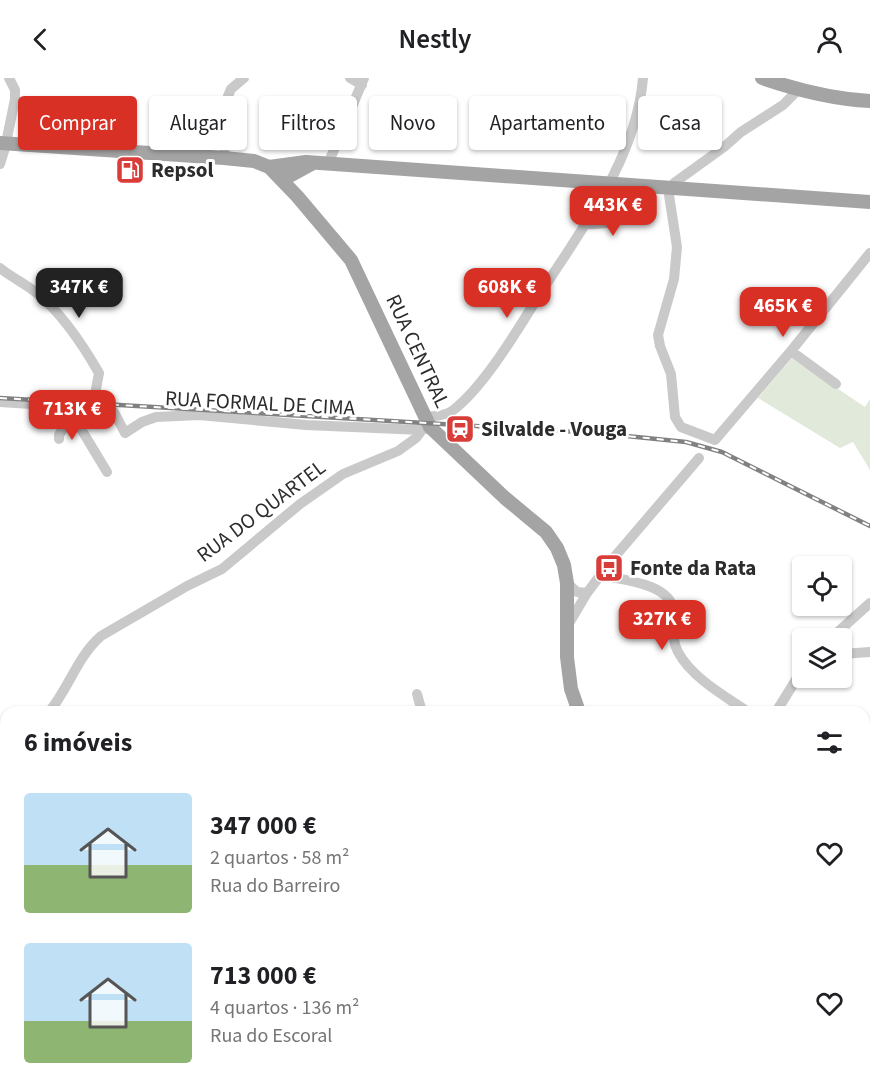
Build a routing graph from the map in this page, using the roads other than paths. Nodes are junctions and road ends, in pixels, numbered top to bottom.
1 (9, 78) edge
2 (244, 78) edge
3 (350, 78) edge
4 (643, 78) edge
5 (762, 78) edge
6 (363, 81) edge
7 (798, 90) junction
8 (870, 101) edge
9 (3, 144) edge
10 (224, 158) junction
11 (0, 164) edge
12 (328, 164) junction
13 (285, 175) junction
14 (608, 185) junction
15 (670, 189) junction
16 (870, 202) edge
17 (632, 214) dead end
18 (586, 224) junction
19 (870, 253) edge
20 (2, 275) edge
21 (791, 351) junction
22 (836, 384) dead end
23 (94, 400) dead end
24 (0, 402) edge
25 (74, 410) junction
26 (426, 424) junction
27 (60, 439) dead end
28 (699, 458) dead end
29 (107, 472) dead end
30 (600, 575) junction
31 (567, 583) junction
32 (587, 593) junction
33 (870, 603) edge
34 (568, 625) junction
35 (842, 628) edge
36 (870, 652) edge
37 (852, 653) edge
38 (792, 686) edge
39 (417, 694) dead end
40 (54, 706) edge
41 (420, 706) edge
42 (577, 706) edge
43 (740, 706) edge
44 (780, 706) edge

1 - 9 street
2 - 10 street
3 - 6 street
4 - 14 street
5 - 7 main road
6 - 12 street
7 - 8 main road
7 - 15 street
9 - 10 main road
9 - 11 street
10 - 13 main road
12 - 13 main road
12 - 14 main road
13 - 26 main road, RUA CENTRAL
14 - 15 main road
14 - 18 street
15 - 16 main road
15 - 21 street
17 - 18 street
18 - 26 street
19 - 21 street
20 - 23 street
21 - 22 street
24 - 25 street
25 - 26 street, RUA FORMAL DE CIMA
25 - 27 street
25 - 29 street
26 - 31 main road, RUA CENTRAL
26 - 40 street, RUA DO QUARTEL
28 - 30 street
30 - 32 street
30 - 43 street
31 - 32 street
31 - 34 main road, RUA CENTRAL
32 - 34 street
33 - 35 street
34 - 42 main road, RUA CENTRAL
36 - 37 street
38 - 44 street
39 - 41 street

